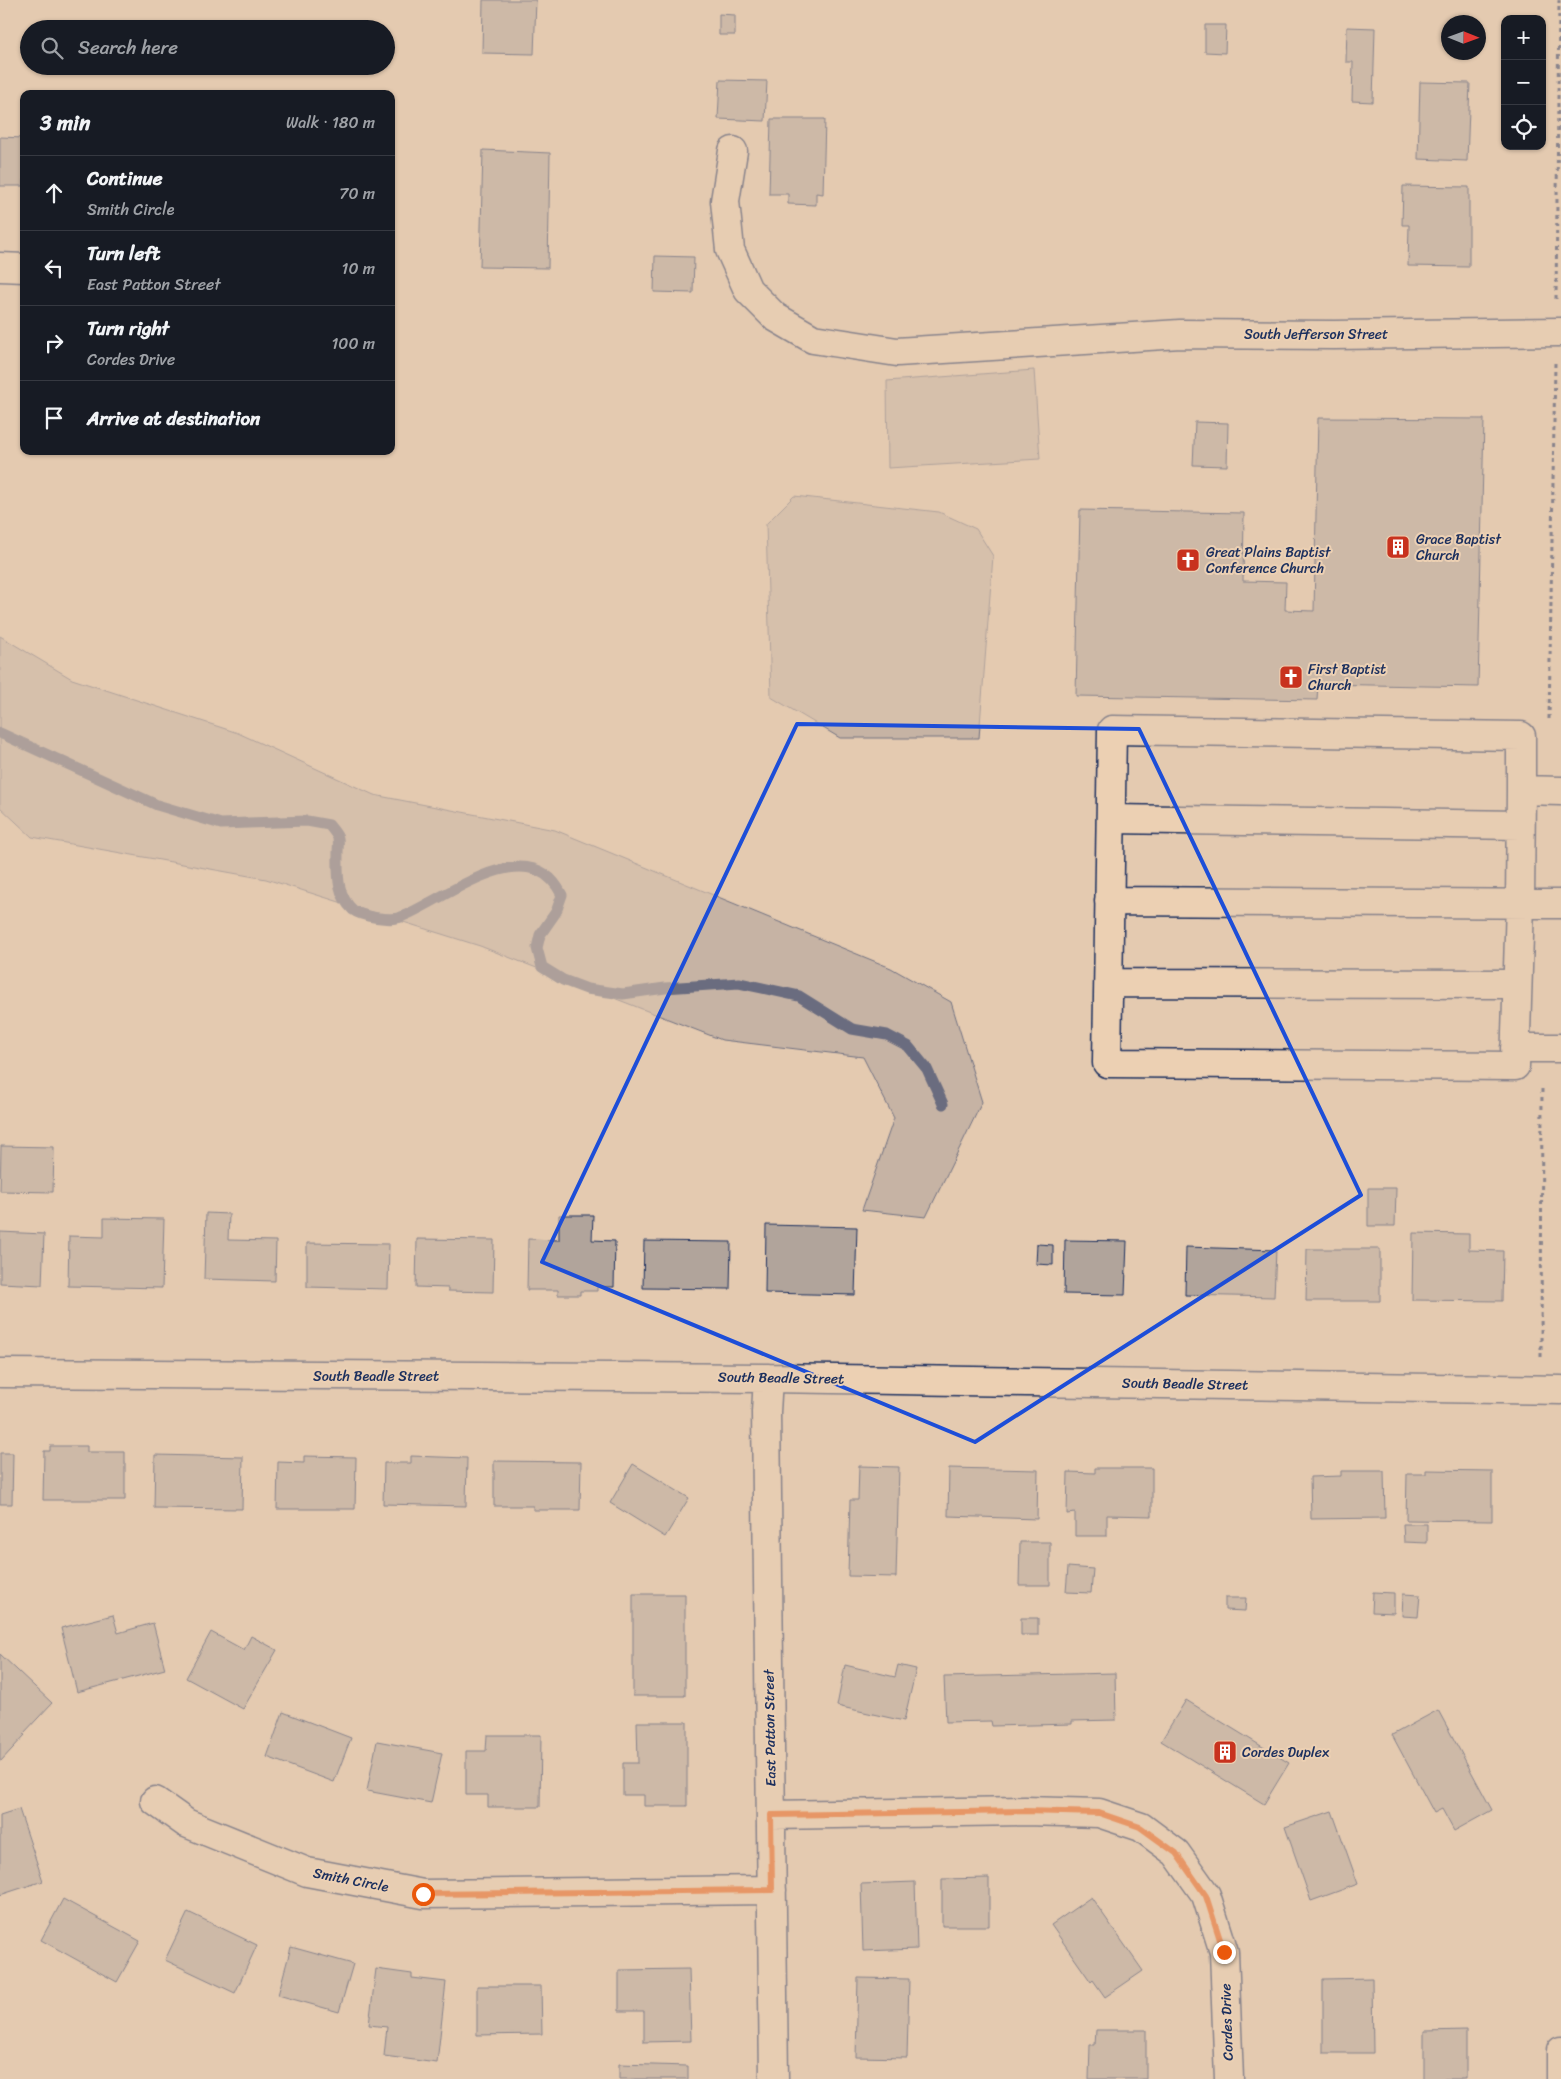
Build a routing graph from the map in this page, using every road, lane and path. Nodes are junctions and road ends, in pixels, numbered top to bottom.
1 (1559, 0) edge
2 (733, 151) dead end
3 (0, 267) edge
4 (20, 268) edge
5 (1558, 332) edge
6 (1549, 721) dead end
7 (1521, 790) junction
8 (1561, 791) edge
9 (1111, 819) junction
10 (1520, 825) junction
11 (1109, 901) junction
12 (1520, 903) junction
13 (1561, 904) edge
14 (1108, 983) junction
15 (1517, 984) junction
16 (1552, 1048) edge
17 (1515, 1057) junction
18 (1540, 1358) dead end
19 (0, 1372) edge
20 (768, 1378) junction
21 (1561, 1390) edge
22 (155, 1801) dead end
23 (771, 1815) junction
24 (772, 1890) junction
25 (1561, 2051) edge
26 (774, 2079) edge
27 (1229, 2079) edge
28 (1561, 2079) edge

1 - 5 path
2 - 5 street, South Jefferson Street
3 - 4 street
5 - 6 path
7 - 8 street
7 - 9 street
7 - 10 street
9 - 10 street
9 - 11 street
10 - 12 street
11 - 12 street
11 - 14 street
12 - 13 street
12 - 15 street
14 - 15 street
14 - 17 street
15 - 17 street
16 - 17 street
16 - 18 path
19 - 20 street, South Beadle Street
20 - 21 street, South Beadle Street
20 - 23 street, East Patton Street
22 - 24 street, Smith Circle
23 - 24 street, East Patton Street
23 - 27 street, Cordes Drive
24 - 26 street, East Patton Street
25 - 28 street

